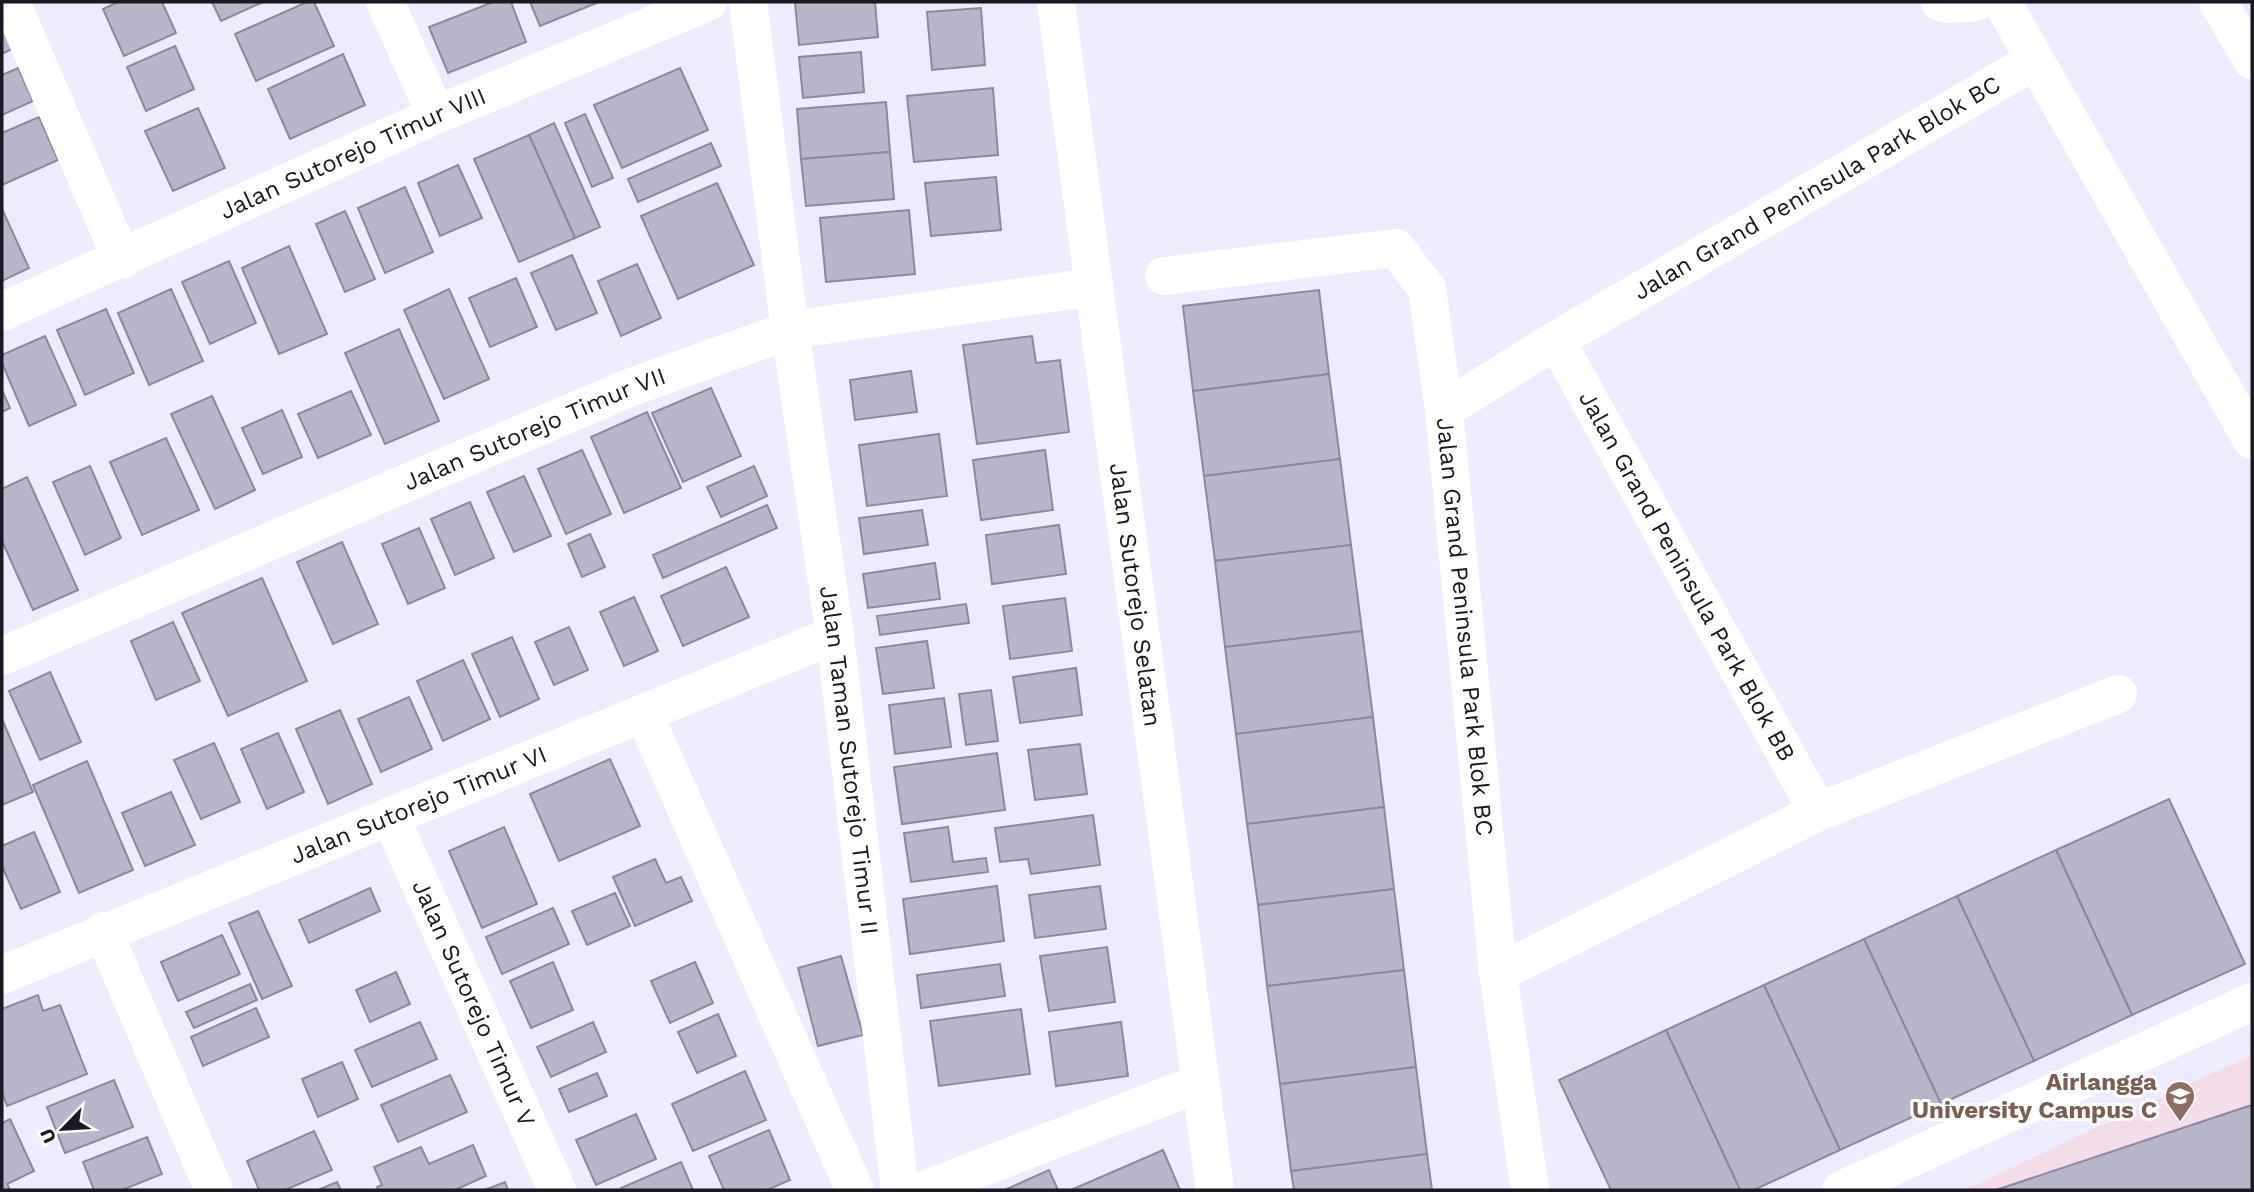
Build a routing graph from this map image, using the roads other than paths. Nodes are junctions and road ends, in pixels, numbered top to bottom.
1 (11, 2) edge
2 (385, 2) edge
3 (748, 2) edge
4 (1056, 2) edge
5 (1940, 2) edge
6 (1976, 2) edge
7 (2002, 2) edge
8 (2218, 2) edge
9 (686, 6) edge
10 (2252, 60) edge
11 (2034, 61) junction
12 (436, 115) junction
13 (122, 260) junction
14 (1164, 276) dead end
15 (1093, 288) junction
16 (2, 312) edge
17 (790, 330) junction
18 (1556, 340) junction
19 (1444, 410) junction
20 (2252, 440) edge
21 (835, 635) junction
22 (2, 656) edge
23 (2118, 694) dead end
24 (644, 714) junction
25 (1818, 812) junction
26 (390, 816) junction
27 (103, 931) junction
28 (1498, 973) junction
29 (2, 975) edge
30 (2252, 1002) edge
31 (1200, 1083) junction
32 (214, 1190) edge
33 (557, 1190) edge
34 (855, 1190) edge
35 (900, 1190) edge
36 (924, 1190) edge
37 (1215, 1190) edge
38 (1530, 1190) edge
39 (1841, 1190) edge

1 - 13 street
2 - 12 street
3 - 17 street, Jalan Taman Sutorejo Timur II
4 - 15 street, Jalan Sutorejo Selatan
5 - 6 street
7 - 11 street
8 - 10 street
9 - 12 street, Jalan Sutorejo Timur VIII
11 - 18 street, Jalan Grand Peninsula Park Blok BC
11 - 20 street
12 - 13 street, Jalan Sutorejo Timur VIII
13 - 16 street, Jalan Sutorejo Timur VIII
14 - 19 street
15 - 17 street, Jalan Sutorejo Timur VII
15 - 31 street, Jalan Sutorejo Selatan
17 - 21 street, Jalan Taman Sutorejo Timur II
17 - 22 street, Jalan Sutorejo Timur VII
18 - 19 street, Jalan Grand Peninsula Park Blok BC
18 - 25 street, Jalan Grand Peninsula Park Blok BB
19 - 28 street, Jalan Grand Peninsula Park Blok BC
21 - 24 street, Jalan Sutorejo Timur VI
21 - 35 street, Jalan Taman Sutorejo Timur II
23 - 25 street
24 - 26 street, Jalan Sutorejo Timur VI
24 - 34 street
25 - 28 street
26 - 27 street, Jalan Sutorejo Timur VI
26 - 33 street, Jalan Sutorejo Timur V
27 - 29 street, Jalan Sutorejo Timur VI
27 - 32 street
28 - 38 street, Jalan Grand Peninsula Park Blok BC
30 - 39 street
31 - 36 street
31 - 37 street, Jalan Sutorejo Selatan

